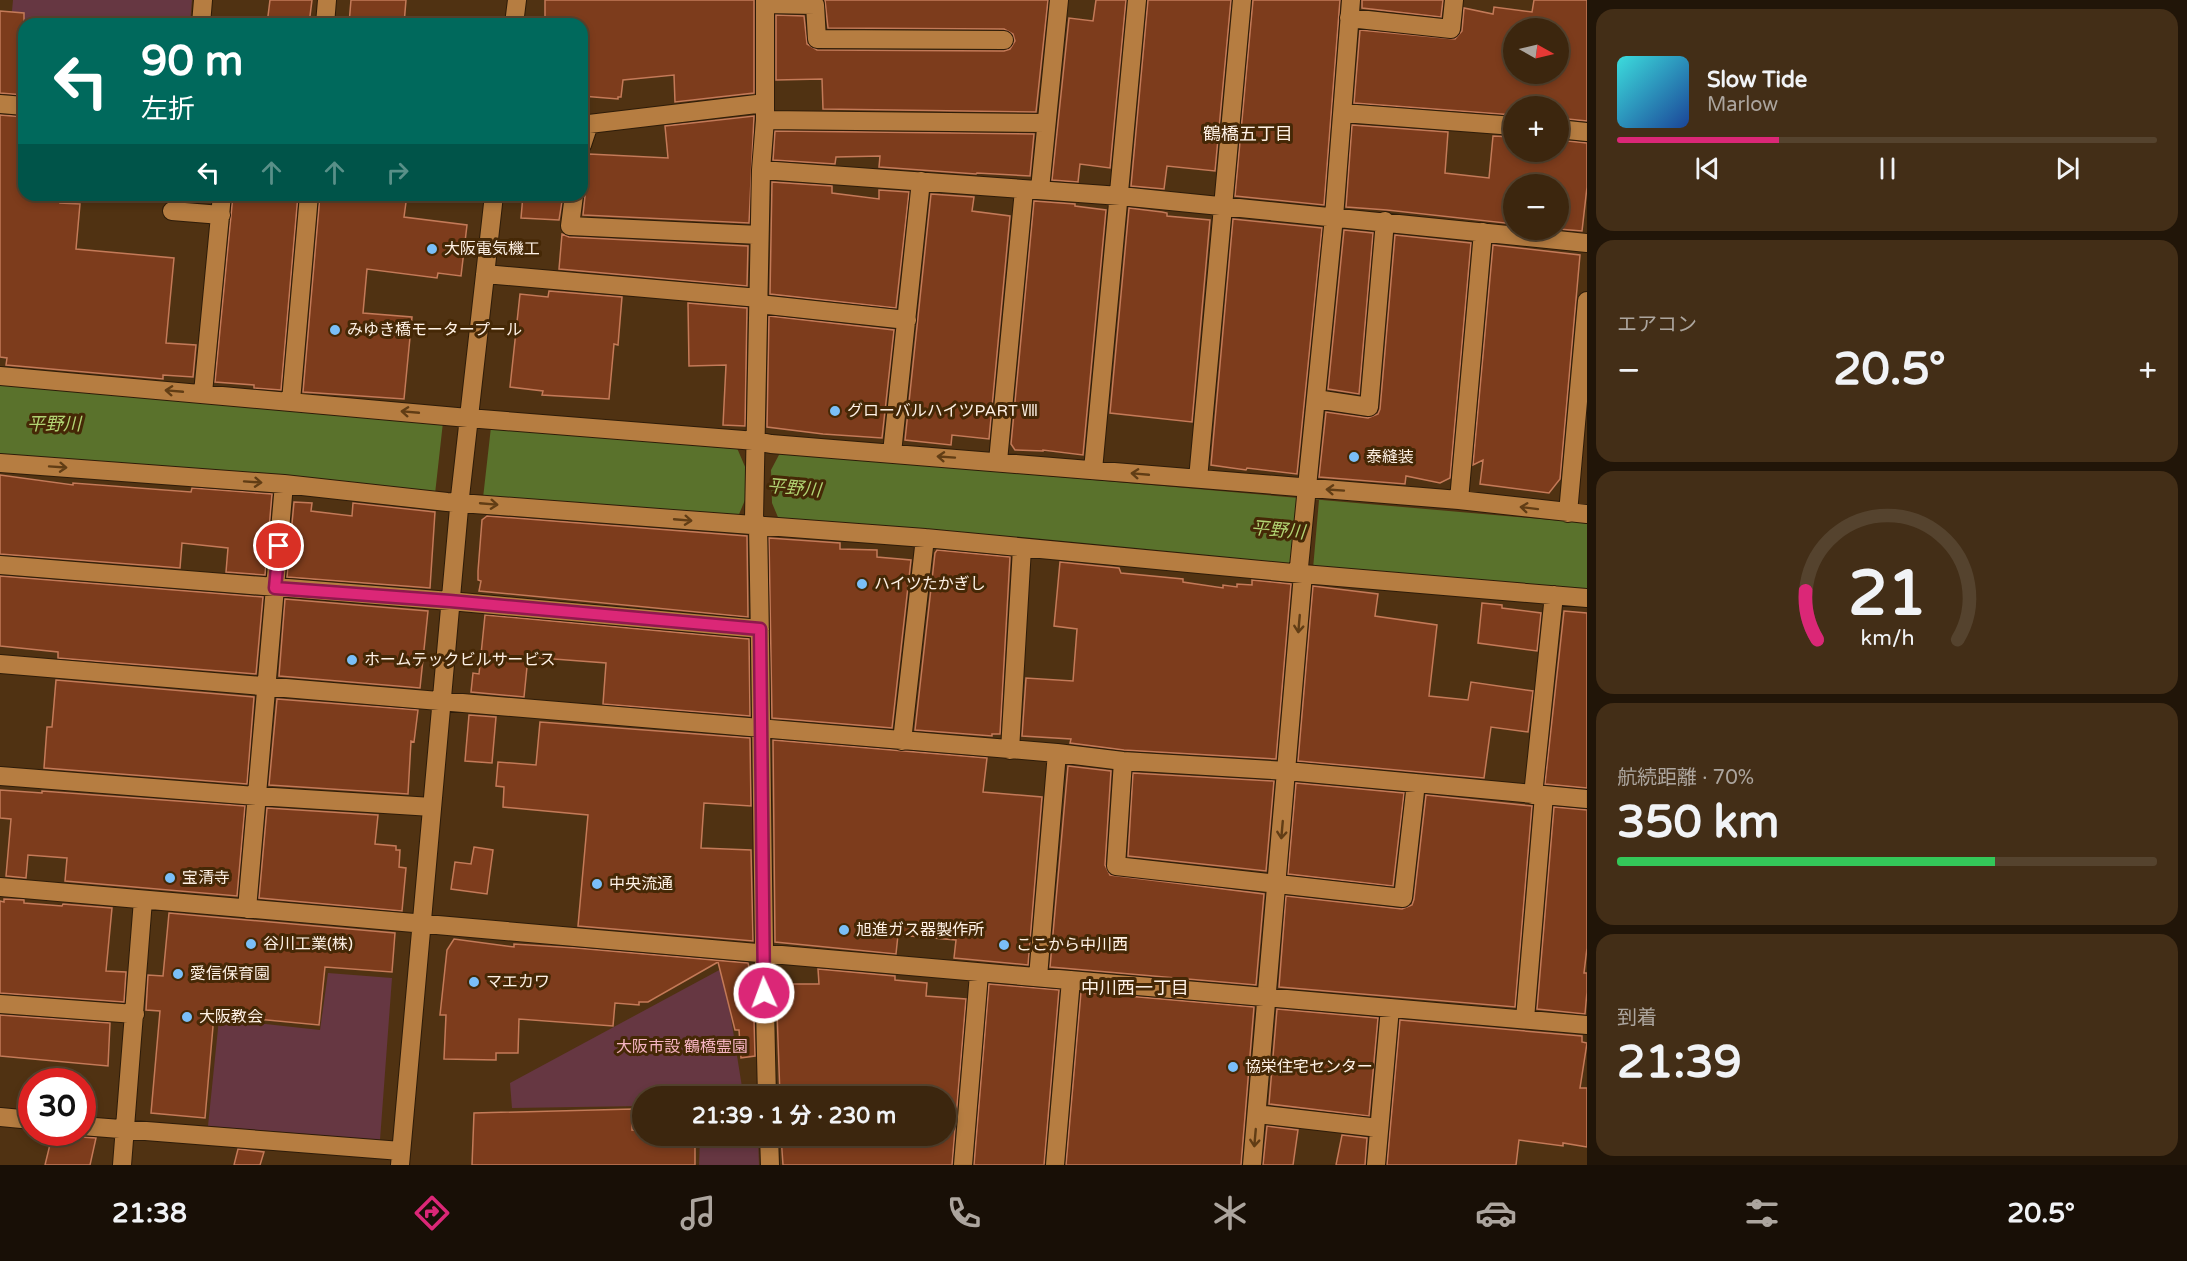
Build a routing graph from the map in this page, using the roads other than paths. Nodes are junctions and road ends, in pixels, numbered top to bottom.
1 (203, 0) edge
2 (327, 0) edge
3 (517, 0) edge
4 (1059, 0) edge
5 (1137, 0) edge
6 (1242, 0) edge
7 (1454, 0) edge
8 (765, 2) edge
9 (1350, 9) edge
10 (202, 18) edge
11 (326, 18) edge
12 (515, 18) edge
13 (1004, 40) dead end
14 (0, 104) edge
15 (18, 106) edge
16 (765, 112) junction
17 (1343, 113) junction
18 (1046, 123) junction
19 (1503, 125) edge
20 (588, 127) edge
21 (1569, 130) edge
22 (1587, 132) edge
23 (761, 170) junction
24 (921, 181) junction
25 (1032, 189) junction
26 (1120, 196) junction
27 (222, 201) edge
28 (308, 201) edge
29 (493, 201) edge
30 (573, 201) edge
31 (1225, 206) junction
32 (172, 211) dead end
33 (221, 215) junction
34 (1334, 217) junction
35 (1385, 221) junction
36 (1483, 232) junction
37 (759, 235) junction
38 (1587, 243) edge
39 (485, 274) junction
40 (759, 301) junction
41 (1587, 301) edge
42 (907, 320) junction
43 (0, 375) edge
44 (203, 393) junction
45 (1316, 399) junction
46 (291, 401) junction
47 (468, 421) junction
48 (756, 445) junction
49 (892, 453) junction
50 (998, 461) junction
51 (0, 463) edge
52 (1094, 470) junction
53 (1198, 479) junction
54 (284, 484) junction
55 (1307, 493) junction
56 (459, 499) junction
57 (1459, 500) junction
58 (1569, 513) junction
59 (1587, 514) edge
60 (756, 522) junction
61 (925, 538) junction
62 (1022, 548) junction
63 (0, 565) edge
64 (1301, 571) junction
65 (275, 588) junction
66 (1554, 595) junction
67 (1587, 598) edge
68 (450, 601) junction
69 (760, 629) junction
70 (0, 664) edge
71 (266, 687) junction
72 (441, 702) junction
73 (762, 728) junction
74 (902, 741) junction
75 (1010, 750) junction
76 (1057, 753) junction
77 (1123, 761) junction
78 (1287, 771) junction
79 (0, 776) edge
80 (1416, 783) junction
81 (1539, 795) junction
82 (257, 796) junction
83 (1587, 800) edge
84 (432, 807) junction
85 (1277, 883) junction
86 (0, 887) edge
87 (143, 900) junction
88 (247, 909) junction
89 (421, 924) junction
90 (763, 952) junction
91 (979, 974) junction
92 (1038, 977) junction
93 (1071, 980) junction
94 (1267, 996) junction
95 (0, 1004) edge
96 (1390, 1008) junction
97 (135, 1014) junction
98 (1525, 1019) junction
99 (1587, 1025) edge
100 (768, 1086) edge
101 (1257, 1114) junction
102 (0, 1117) edge
103 (18, 1119) edge
104 (96, 1127) edge
105 (1379, 1128) junction
106 (127, 1130) junction
107 (769, 1146) edge
108 (400, 1158) edge
109 (122, 1165) edge
110 (770, 1165) edge
111 (963, 1165) edge
112 (1055, 1165) edge
113 (1252, 1165) edge
114 (1376, 1165) edge

1 - 10 street
2 - 11 street
3 - 12 street
4 - 18 street
5 - 26 street
6 - 31 street
7 - 9 street
8 - 13 street
8 - 16 street
9 - 17 street
14 - 15 street
16 - 18 street
16 - 20 street
16 - 23 street
17 - 19 street
17 - 34 street
18 - 25 street
21 - 22 street
23 - 24 street
23 - 37 street
24 - 25 street
24 - 42 street
25 - 26 street
25 - 50 street
26 - 31 street
26 - 52 street
27 - 33 street
28 - 46 street
29 - 39 street
30 - 37 street
31 - 34 street
31 - 53 street
32 - 33 street
33 - 44 street
34 - 35 street
34 - 45 street
35 - 36 street
35 - 45 street
36 - 38 street
36 - 57 street
37 - 40 street
39 - 40 street
39 - 47 street
40 - 42 street
40 - 48 street
41 - 58 street
42 - 49 street
44 -> 43 street
44 - 46 street
45 - 55 street
47 -> 46 street
47 - 48 street
47 - 56 street
48 - 49 street
48 - 60 street
50 -> 49 street
50 - 52 street
51 -> 54 street
53 -> 52 street
53 - 55 street
54 - 56 street
54 - 65 street
57 -> 55 street
55 - 64 street
56 -> 60 street
56 - 68 street
58 -> 57 street
58 - 59 street
60 - 61 street
60 - 69 street
61 - 62 street
61 - 74 street
62 - 64 street
62 - 75 street
63 - 65 street
64 - 66 street
64 -> 78 street
65 - 68 street
65 - 71 street
66 - 67 street
66 - 81 street
68 - 69 street
68 - 72 street
69 - 73 street
70 - 71 street
71 - 72 street
71 - 82 street
72 - 73 street
72 - 84 street
73 - 74 street
73 - 90 street
74 - 75 street
75 - 76 street
76 - 77 street
76 - 92 street
77 - 78 street
77 - 85 street
78 - 80 street
78 -> 85 street
79 - 82 street
80 - 81 street
80 - 85 street
81 - 83 street
81 - 98 street
82 - 84 street
82 - 88 street
84 - 89 street
85 - 94 street
86 - 87 street
87 - 88 street
87 - 97 street
88 - 89 street
89 - 90 street
89 - 108 street
90 - 91 street
90 - 100 street
91 - 92 street
91 - 111 street
92 - 93 street
93 - 94 street
93 - 112 street
94 - 96 street
94 - 101 street
95 - 97 street
96 - 98 street
96 - 105 street
97 - 106 street
98 - 99 street
101 - 105 street
101 -> 113 street
102 - 103 street
104 - 106 street
105 - 114 street
106 - 108 street
106 - 109 street
107 - 110 street

